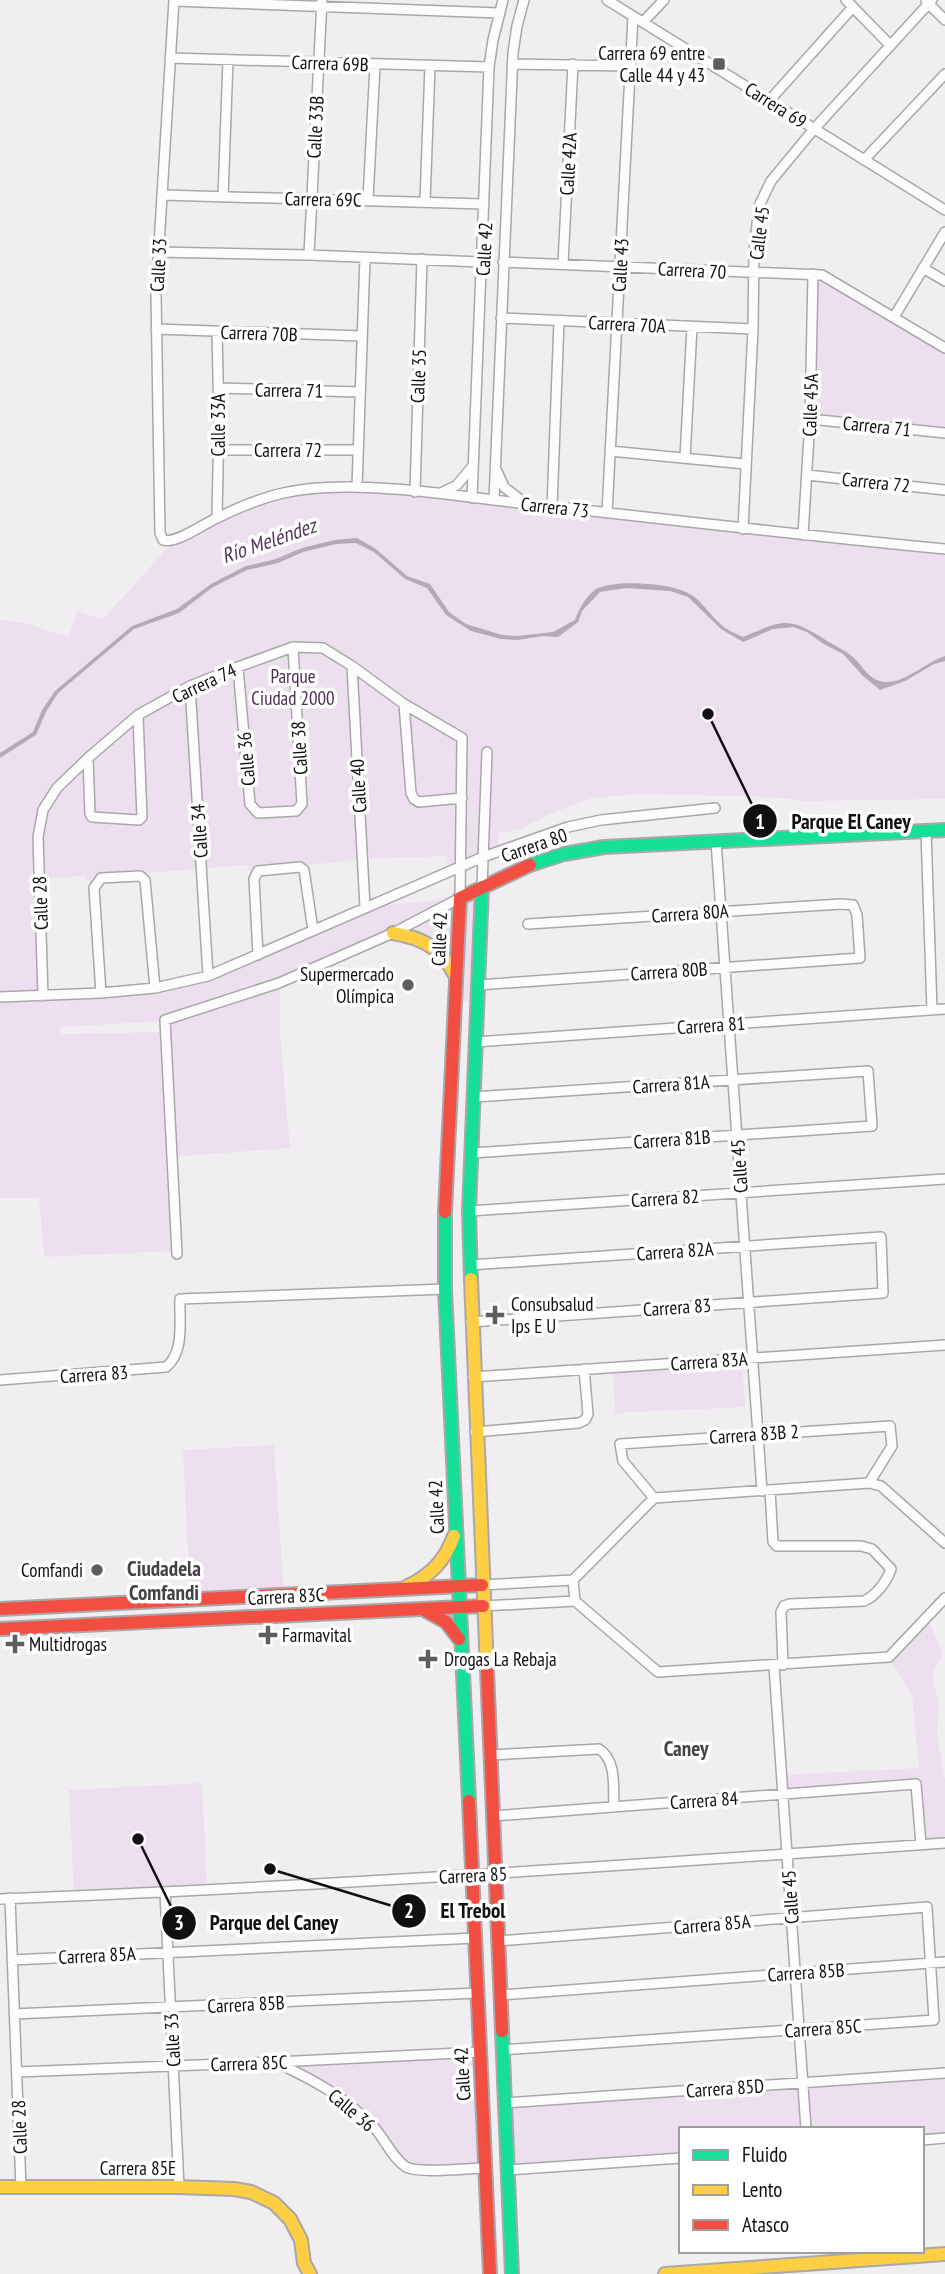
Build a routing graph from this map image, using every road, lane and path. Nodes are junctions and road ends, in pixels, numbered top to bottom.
1 (503, 0) edge
2 (524, 0) edge
3 (607, 0) edge
4 (664, 0) edge
5 (174, 1) edge
6 (929, 1) edge
7 (322, 3) edge
8 (849, 3) edge
9 (499, 13) junction
10 (633, 16) junction
11 (945, 20) edge
12 (643, 22) junction
13 (890, 45) junction
14 (170, 58) junction
15 (228, 60) junction
16 (319, 63) junction
17 (512, 64) junction
18 (573, 64) junction
19 (375, 65) junction
20 (629, 65) junction
21 (430, 66) junction
22 (489, 67) junction
23 (945, 74) edge
24 (769, 101) junction
25 (814, 129) junction
26 (864, 160) junction
27 (162, 195) junction
28 (223, 197) junction
29 (311, 198) junction
30 (368, 200) junction
31 (425, 201) junction
32 (484, 204) junction
33 (945, 210) edge
34 (945, 232) edge
35 (158, 252) junction
36 (309, 255) junction
37 (365, 257) junction
38 (422, 259) junction
39 (481, 262) junction
40 (503, 262) junction
41 (563, 264) junction
42 (620, 266) junction
43 (923, 268) junction
44 (754, 273) junction
45 (813, 274) junction
46 (945, 281) edge
47 (894, 317) junction
48 (501, 318) junction
49 (559, 321) junction
50 (617, 323) junction
51 (692, 327) junction
52 (156, 329) junction
53 (753, 329) junction
54 (217, 331) junction
55 (362, 336) junction
56 (945, 348) edge
57 (218, 388) junction
58 (360, 392) junction
59 (810, 419) junction
60 (945, 433) edge
61 (219, 450) junction
62 (358, 450) junction
63 (610, 451) junction
64 (685, 458) junction
65 (474, 462) junction
66 (495, 464) junction
67 (745, 464) junction
68 (807, 475) junction
69 (357, 487) junction
70 (945, 490) edge
71 (415, 492) junction
72 (439, 494) junction
73 (472, 498) junction
74 (494, 500) junction
75 (530, 505) junction
76 (552, 507) junction
77 (607, 513) junction
78 (217, 518) junction
79 (743, 529) junction
80 (803, 535) junction
81 (176, 540) joint
82 (945, 549) edge
83 (293, 647) junction
84 (352, 666) junction
85 (238, 667) junction
86 (190, 686) junction
87 (404, 704) junction
88 (138, 715) junction
89 (462, 738) joint
90 (487, 752) dead end
91 (88, 758) junction
92 (461, 798) junction
93 (715, 808) dead end
94 (253, 809) joint
95 (43, 810) joint
96 (945, 830) edge
97 (926, 831) junction
98 (716, 841) junction
99 (483, 857) junction
100 (461, 868) junction
101 (482, 887) junction
102 (460, 898) junction
103 (365, 907) junction
104 (721, 911) junction
105 (528, 924) dead end
106 (313, 930) junction
107 (393, 933) junction
108 (258, 955) junction
109 (860, 958) joint
110 (725, 967) junction
111 (208, 976) junction
112 (457, 979) junction
113 (478, 985) junction
114 (155, 988) junction
115 (101, 993) junction
116 (43, 996) junction
117 (0, 997) edge
118 (945, 1009) edge
119 (932, 1010) junction
120 (729, 1024) junction
121 (476, 1042) junction
122 (733, 1080) junction
123 (474, 1097) junction
124 (872, 1126) joint
125 (737, 1135) junction
126 (472, 1153) junction
127 (945, 1179) edge
128 (740, 1193) junction
129 (469, 1211) junction
130 (744, 1247) junction
131 (177, 1254) dead end
132 (470, 1265) junction
133 (445, 1289) junction
134 (883, 1293) joint
135 (748, 1303) junction
136 (471, 1322) junction
137 (945, 1345) edge
138 (752, 1358) junction
139 (584, 1369) junction
140 (473, 1377) junction
141 (0, 1380) edge
142 (475, 1432) junction
143 (758, 1434) junction
144 (869, 1483) junction
145 (766, 1491) junction
146 (654, 1498) junction
147 (456, 1521) junction
148 (945, 1543) edge
149 (573, 1580) junction
150 (482, 1585) junction
151 (458, 1586) junction
152 (392, 1590) junction
153 (222, 1598) junction
154 (945, 1598) edge
155 (174, 1601) junction
156 (575, 1601) junction
157 (483, 1606) junction
158 (460, 1607) junction
159 (0, 1609) edge
160 (415, 1610) junction
161 (223, 1618) junction
162 (174, 1621) junction
163 (0, 1629) edge
164 (461, 1643) junction
165 (778, 1665) junction
166 (490, 1755) junction
167 (783, 1794) junction
168 (614, 1807) junction
169 (493, 1816) junction
170 (945, 1843) edge
171 (921, 1845) junction
172 (787, 1854) junction
173 (473, 1874) junction
174 (495, 1874) junction
175 (165, 1893) junction
176 (5, 1899) edge
177 (792, 1918) junction
178 (476, 1938) junction
179 (498, 1941) junction
180 (168, 1951) junction
181 (12, 1960) junction
182 (945, 1962) edge
183 (930, 1963) junction
184 (796, 1973) junction
185 (477, 1993) junction
186 (500, 1995) junction
187 (171, 2008) junction
188 (14, 2014) junction
189 (799, 2029) junction
190 (502, 2050) junction
191 (481, 2052) junction
192 (276, 2062) junction
193 (174, 2065) junction
194 (17, 2072) junction
195 (945, 2073) edge
196 (803, 2083) junction
197 (505, 2104) junction
198 (806, 2127) edge
199 (945, 2138) edge
200 (924, 2140) edge
201 (679, 2158) edge
202 (486, 2168) junction
203 (507, 2170) junction
204 (179, 2187) junction
205 (0, 2188) edge
206 (21, 2188) junction
207 (945, 2254) edge
208 (815, 2257) edge
209 (305, 2270) edge
210 (737, 2271) edge
211 (696, 2273) edge
212 (489, 2274) edge
213 (512, 2274) edge
214 (664, 2274) edge

1 - 9 street, Calle 42
2 - 17 street, Calle 42
3 - 10 street, Carrera 69
4 - 12 street
5 - 7 street
5 - 14 street, Calle 33
6 - 11 street
6 - 13 street, Calle 45
7 - 9 street
7 - 16 street, Calle 33B
8 - 13 street
8 - 24 street
9 - 22 street, Calle 42
10 - 12 street, Carrera 69
10 - 20 street, Calle 43
12 - 24 street, Carrera 69
13 - 25 street, Calle 45
14 - 15 street, Carrera 69B
14 - 27 street, Calle 33
15 - 16 street, Carrera 69B
15 - 28 street
16 - 19 street, Carrera 69B
16 - 29 street, Calle 33B
17 - 18 street
17 - 40 street, Calle 42
18 - 20 street
18 - 41 street, Calle 42A
19 - 21 street, Carrera 69B
19 - 30 street
20 - 42 street, Calle 43
21 - 22 street, Carrera 69B
21 - 31 street
22 - 32 street, Calle 42
23 - 26 street
24 - 25 street, Carrera 69
25 - 26 street, Carrera 69
25 - 44 street, Calle 45
26 - 33 street, Carrera 69
27 - 28 street, Carrera 69C
27 - 35 street, Calle 33
28 - 29 street, Carrera 69C
29 - 30 street, Carrera 69C
29 - 36 street, Calle 33B
30 - 31 street, Carrera 69C
31 - 32 street, Carrera 69C
32 - 39 street, Calle 42
34 - 43 street
35 - 36 street
35 - 52 street, Calle 33
36 - 37 street
37 - 38 street
37 - 55 street
38 - 39 street
38 - 71 street, Calle 35
39 - 65 street, Calle 42
40 - 41 street, Carrera 70
40 - 48 street, Calle 42
41 - 42 street, Carrera 70
42 - 44 street, Carrera 70
42 - 50 street, Calle 43
43 - 46 street
43 - 47 street
44 - 45 street, Carrera 70
44 - 53 street, Calle 45
45 - 47 street, Carrera 70
45 - 59 street, Calle 45A
47 - 56 street, Carrera 70
48 - 49 street, Carrera 70A
48 - 66 street, Calle 42
49 - 50 street, Carrera 70A
49 - 76 street
50 - 51 street, Carrera 70A
50 - 63 street, Calle 43
51 - 53 street, Carrera 70A
51 - 64 street
52 - 54 street, Carrera 70B
52 - 81 street, Calle 33
53 - 67 street, Calle 45
54 - 55 street, Carrera 70B
54 - 57 street, Calle 33A
55 - 58 street
57 - 58 street, Carrera 71
57 - 61 street, Calle 33A
58 - 62 street
59 - 60 street, Carrera 71
59 - 68 street, Calle 45A
61 - 62 street, Carrera 72
61 - 78 street, Calle 33A
62 - 69 street
63 - 64 street
63 - 77 street, Calle 43
64 - 67 street
65 - 72 street
65 - 73 street, Calle 42
66 - 74 street, Calle 42
66 - 75 street
67 - 79 street, Calle 45
68 - 70 street, Carrera 72
68 - 80 street, Calle 45A
69 - 71 street, Carrera 73
69 - 78 street, Carrera 73
71 - 72 street, Carrera 73
72 - 73 street, Carrera 73
73 - 74 street, Carrera 73
74 - 75 street, Carrera 73
75 - 76 street, Carrera 73
76 - 77 street, Carrera 73
77 - 79 street, Carrera 73
78 - 81 street, Carrera 73
79 - 80 street, Carrera 73
80 - 82 street, Carrera 73
83 - 84 street, Carrera 74
83 - 85 street, Carrera 74
83 - 94 street, Calle 38
84 - 87 street, Carrera 74
84 - 103 street, Calle 40
85 - 86 street, Carrera 74
85 - 94 street, Calle 36
86 - 88 street, Carrera 74
86 - 111 street, Calle 34
87 - 89 street, Carrera 74
87 - 92 street
88 - 91 street, Carrera 74
88 - 91 street
89 - 92 street, Calle 42
90 - 99 street
91 - 95 street, Carrera 74
92 - 100 street, Calle 42
93 - 99 street, Carrera 80
95 - 116 street, Calle 28
96 - 97 street, Carrera 80
97 - 98 street, Carrera 80
97 - 119 street
98 - 101 street, Carrera 80
98 - 104 street, Calle 45
99 - 100 street, Carrera 80
99 - 101 street
100 - 102 street, Calle 42
100 - 103 street, Carrera 80
101 - 102 street, Carrera 80
101 - 113 street
102 - 107 street, Carrera 80
102 - 112 street, Calle 42
103 - 106 street, Carrera 80
104 - 105 street, Carrera 80A
104 - 109 street, Carrera 80A
104 - 110 street, Calle 45
106 - 108 street, Carrera 80
106 - 108 street
107 - 112 street
107 - 131 street, Carrera 80
108 - 111 street, Carrera 80
109 - 110 street, Carrera 80B
110 - 113 street, Carrera 80B
110 - 120 street, Calle 45
111 - 114 street, Carrera 80
112 - 133 street, Calle 42
113 - 121 street
114 - 115 street, Carrera 80
114 - 115 street
115 - 116 street, Carrera 80
116 - 117 street, Carrera 80
118 - 119 street, Carrera 81
119 - 120 street, Carrera 81
120 - 121 street, Carrera 81
120 - 122 street, Calle 45
121 - 123 street
122 - 123 street, Carrera 81A
122 - 124 street, Carrera 81A
122 - 125 street, Calle 45
123 - 126 street
124 - 125 street, Carrera 81B
125 - 126 street, Carrera 81B
125 - 128 street, Calle 45
126 - 129 street
127 - 128 street, Carrera 82
128 - 129 street, Carrera 82
128 - 130 street, Calle 45
129 - 132 street
130 - 132 street, Carrera 82A
130 - 134 street, Carrera 82A
130 - 135 street, Calle 45
132 - 136 street
133 - 141 street, Carrera 83
133 - 147 street, Calle 42
134 - 135 street, Carrera 83
135 - 136 street, Carrera 83
135 - 138 street, Calle 45
136 - 140 street
137 - 138 street, Carrera 83A
138 - 139 street, Carrera 83A
138 - 143 street, Calle 45
139 - 140 street, Carrera 83A
139 - 142 street
140 - 142 street
142 - 150 street
143 - 144 street, Carrera 83B 2
143 - 145 street, Calle 45
143 - 146 street, Carrera 83B 2
144 - 145 street
144 - 148 street
145 - 146 street
145 - 165 street, Calle 45
146 - 149 street
147 - 151 street, Calle 42
147 - 152 street
149 - 150 street, Carrera 83C
149 - 156 street
150 - 151 street, Carrera 83C
150 - 157 street
151 - 152 street, Carrera 83C
151 - 158 street, Calle 42
152 - 153 street, Carrera 83C
153 - 155 street, Carrera 83C
153 - 161 street
154 - 165 street
155 - 159 street, Carrera 83C
155 - 162 street
156 - 157 street, Carrera 83C
156 - 165 street
157 - 158 street, Carrera 83C
157 - 166 street
158 - 160 street, Carrera 83C
158 - 164 street, Calle 42
160 - 161 street, Carrera 83C
160 - 164 street
161 - 162 street, Carrera 83C
162 - 163 street, Carrera 83C
164 - 173 street, Calle 42
165 - 167 street, Calle 45
166 - 168 street
166 - 169 street
167 - 168 street, Carrera 84
167 - 171 street, Carrera 84
167 - 172 street, Calle 45
168 - 169 street, Carrera 84
169 - 174 street
170 - 171 street, Carrera 85
171 - 172 street, Carrera 85
172 - 174 street, Carrera 85
172 - 177 street, Calle 45
173 - 174 street, Carrera 85
173 - 175 street, Carrera 85
173 - 178 street, Calle 42
174 - 179 street
175 - 176 street, Carrera 85
175 - 180 street, Calle 33
176 - 181 street, Calle 28
177 - 179 street, Carrera 85A
177 - 183 street, Carrera 85A
177 - 184 street, Calle 45
178 - 180 street, Carrera 85A
178 - 185 street, Calle 42
179 - 186 street
180 - 181 street, Carrera 85A
180 - 187 street, Calle 33
181 - 188 street, Calle 28
182 - 183 street, Carrera 85B
183 - 184 street, Carrera 85B
183 - 189 street, Carrera 85C
184 - 186 street, Carrera 85B
184 - 189 street, Calle 45
185 - 187 street, Carrera 85B
185 - 191 street, Calle 42
186 - 190 street
187 - 188 street, Carrera 85B
187 - 193 street, Calle 33
188 - 194 street, Calle 28
189 - 190 street, Carrera 85C
189 - 196 street, Calle 45
190 - 197 street
191 - 192 street, Carrera 85C
191 - 202 street, Calle 42
192 - 193 street, Carrera 85C
192 - 202 street, Calle 36
193 - 194 street, Carrera 85C
193 - 204 street, Calle 33
194 - 206 street, Calle 28
195 - 196 street, Carrera 85D
196 - 197 street, Carrera 85D
196 - 198 street, Calle 45
197 - 203 street
199 - 200 street
201 - 203 street
202 - 212 street, Calle 42
203 - 213 street
204 - 206 street, Carrera 85E
204 - 209 street, Carrera 85E
205 - 206 street, Carrera 85E
207 - 208 street
208 - 210 street
210 - 211 street
211 - 214 street

